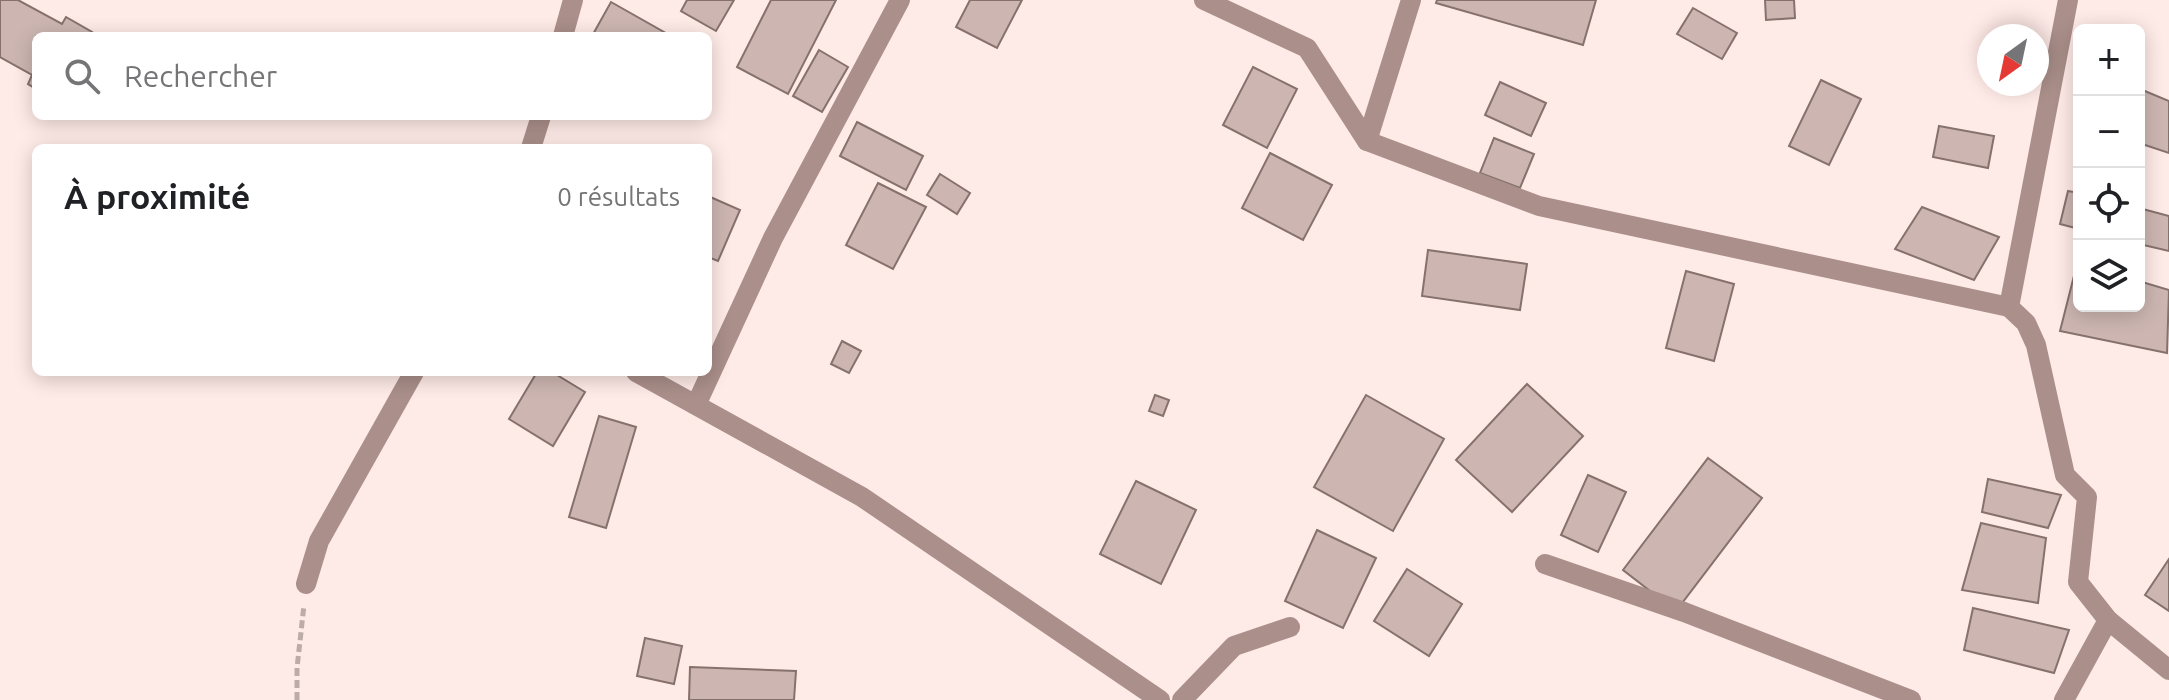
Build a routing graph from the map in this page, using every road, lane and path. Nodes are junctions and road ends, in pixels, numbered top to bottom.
1 (573, 0) edge
2 (900, 0) edge
3 (1204, 0) edge
4 (1411, 0) edge
5 (2068, 0) edge
6 (564, 32) edge
7 (540, 120) edge
8 (1367, 141) junction
9 (532, 144) edge
10 (2009, 307) junction
11 (712, 370) edge
12 (412, 376) edge
13 (643, 376) edge
14 (709, 376) edge
15 (696, 405) junction
16 (1545, 564) dead end
17 (306, 584) joint
18 (2108, 620) junction
19 (1290, 627) dead end
20 (2169, 670) edge
21 (297, 700) edge
22 (1160, 700) edge
23 (1182, 700) edge
24 (1911, 700) edge
25 (2064, 700) edge

1 - 6 street
2 - 11 street
3 - 8 street
4 - 8 street
5 - 10 street
7 - 9 street
8 - 10 street
10 - 18 street
12 - 17 street
13 - 15 street
14 - 15 street
15 - 22 street
16 - 24 street
17 - 21 path
18 - 20 street
18 - 25 street
19 - 23 street

